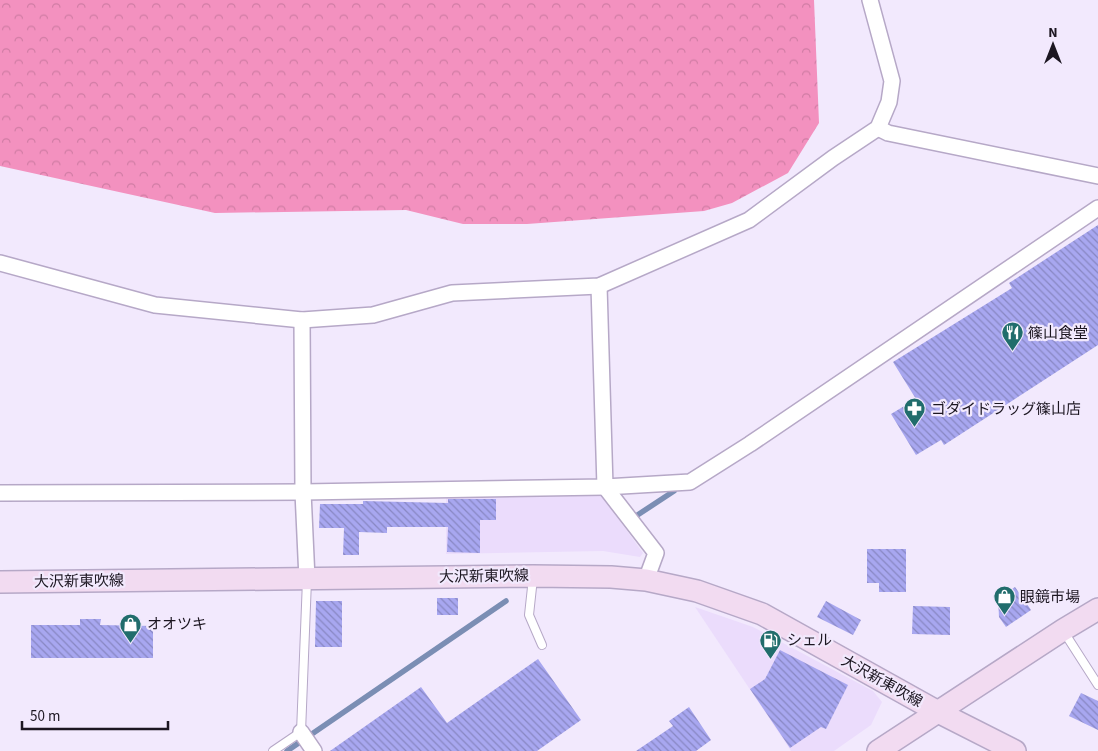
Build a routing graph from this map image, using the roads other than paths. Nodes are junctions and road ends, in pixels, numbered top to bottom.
1 (870, 0) edge
2 (878, 128) junction
3 (1098, 176) edge
4 (1098, 208) edge
5 (0, 263) edge
6 (600, 286) junction
7 (302, 320) junction
8 (605, 487) junction
9 (303, 492) junction
10 (0, 493) edge
11 (533, 576) junction
12 (307, 579) junction
13 (646, 580) junction
14 (0, 582) edge
15 (1098, 608) edge
16 (1063, 630) junction
17 (542, 645) dead end
18 (1098, 685) edge
19 (938, 712) junction
20 (302, 732) junction
21 (274, 751) edge
22 (314, 751) edge
23 (878, 751) edge
24 (1015, 751) edge

1 - 2 street
2 - 3 street
2 - 6 street
4 - 8 street
5 - 7 street
6 - 7 street
6 - 8 street
7 - 9 street
8 - 9 street
8 - 13 street
9 - 10 street
9 - 12 street
11 - 12 main road, 大沢新東吹線
11 - 13 main road, 大沢新東吹線
11 - 17 lane
12 - 14 main road, 大沢新東吹線
12 - 20 lane
13 - 19 main road, 大沢新東吹線
15 - 16 main road, 大沢新東吹線
16 - 18 lane
16 - 19 main road, 大沢新東吹線
19 - 23 main road, 大沢新東吹線
19 - 24 main road
20 - 21 lane
20 - 22 street

